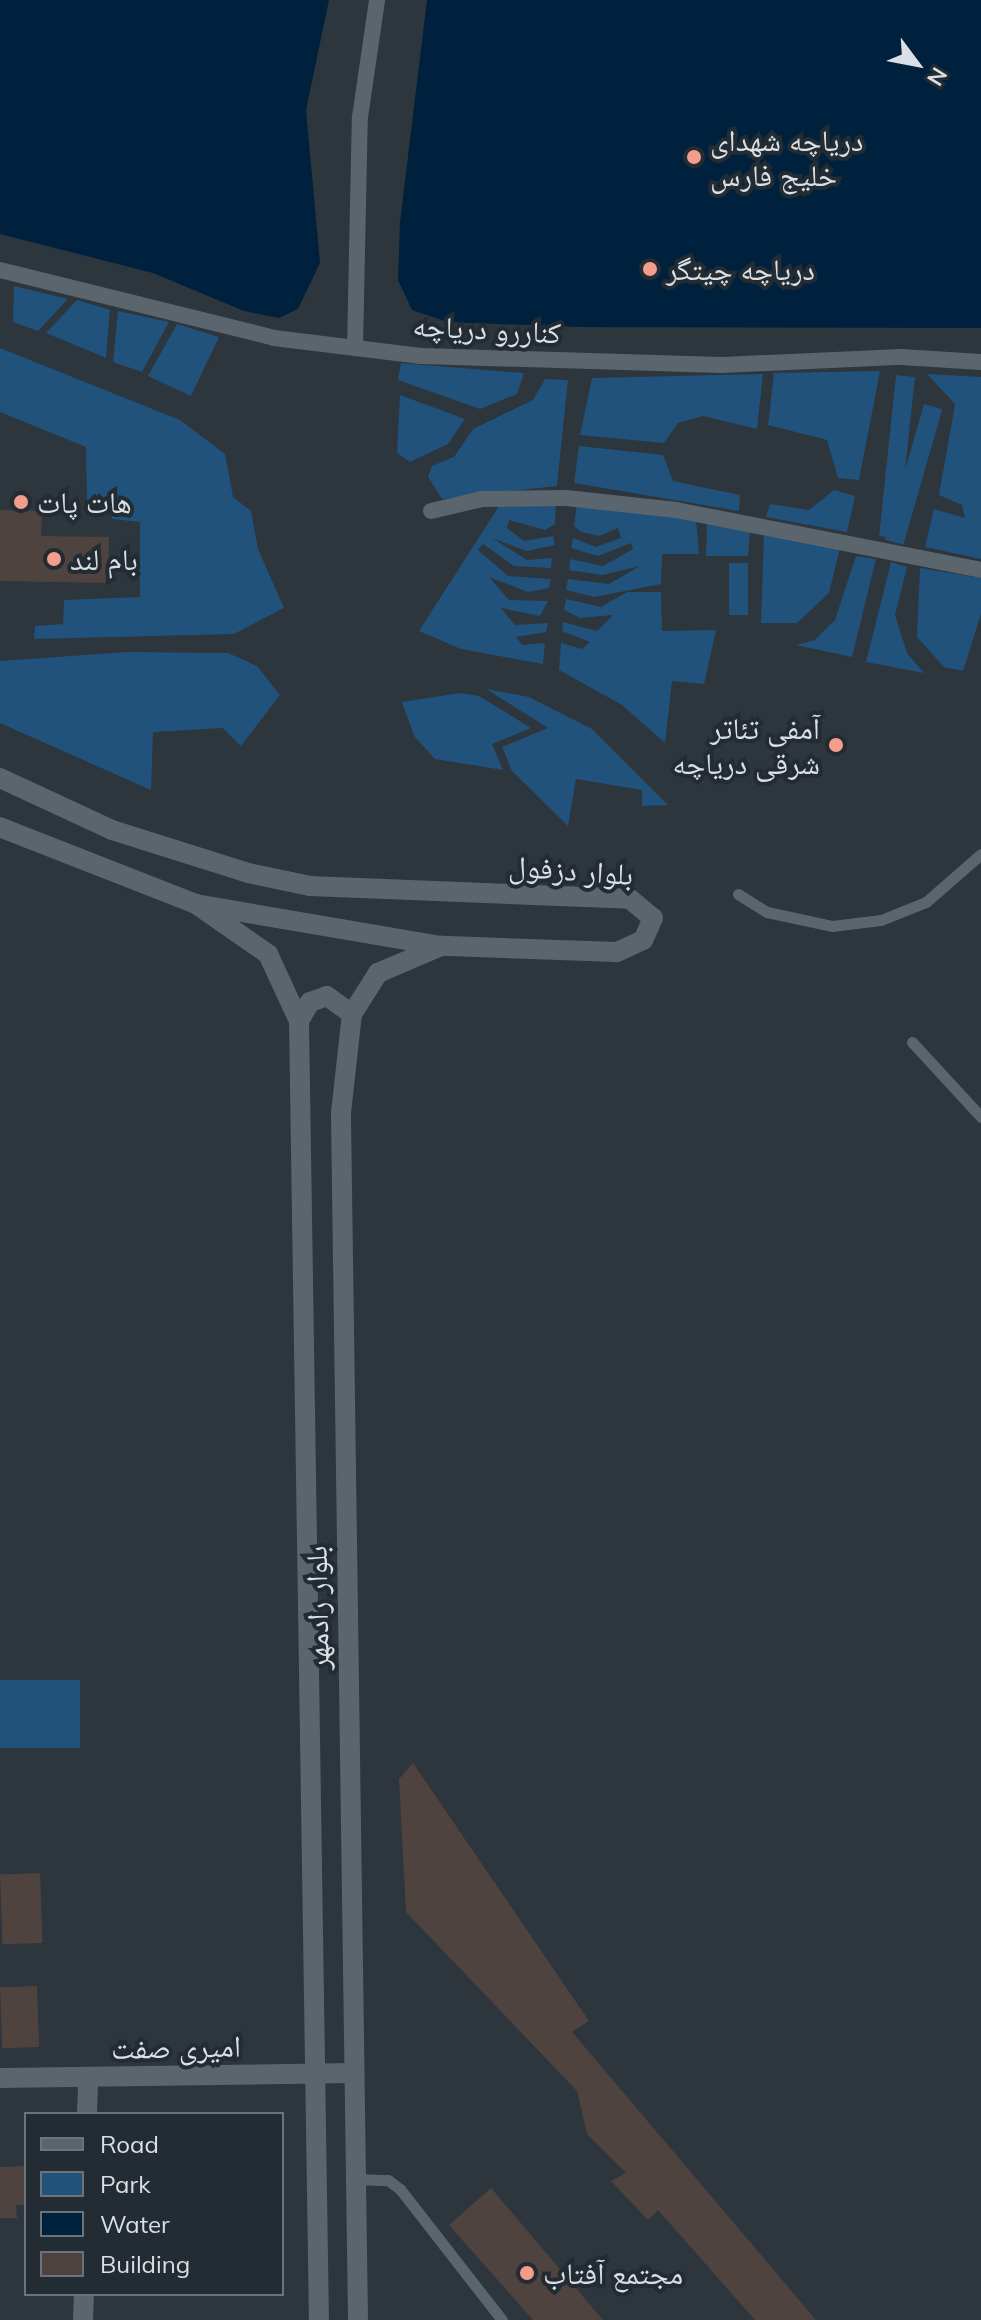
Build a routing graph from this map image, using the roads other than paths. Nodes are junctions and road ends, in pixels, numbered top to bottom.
1 (377, 0) edge
2 (0, 270) edge
3 (355, 348) junction
4 (981, 362) edge
5 (431, 511) dead end
6 (981, 570) edge
7 (0, 778) edge
8 (0, 827) edge
9 (981, 854) edge
10 (738, 894) dead end
11 (196, 904) junction
12 (441, 946) junction
13 (352, 1014) junction
14 (299, 1021) junction
15 (912, 1042) dead end
16 (981, 1117) edge
17 (352, 2073) junction
18 (317, 2074) junction
19 (0, 2078) edge
20 (88, 2079) junction
21 (87, 2112) edge
22 (355, 2179) junction
23 (84, 2296) edge
24 (83, 2320) edge
25 (319, 2320) edge
26 (358, 2320) edge
27 (502, 2320) edge

1 - 3 street
2 - 3 street, کناررو دریاچه
3 - 4 street, کناررو دریاچه
5 - 6 street
7 - 12 street, بلوار دزفول
8 - 11 street, بلوار دزفول
9 - 10 lane
11 - 12 street, بلوار دزفول
11 - 14 street
12 - 13 street, بلوار رادمهر
13 - 14 street
13 - 17 street, بلوار رادمهر
14 - 18 street, بلوار رادمهر
15 - 16 lane
17 - 18 street, امیری صفت
17 - 22 street, بلوار رادمهر
18 - 20 street, امیری صفت
18 - 25 street, بلوار رادمهر
19 - 20 street, امیری صفت
20 - 21 street
22 - 26 street, بلوار رادمهر
22 - 27 lane
23 - 24 street

